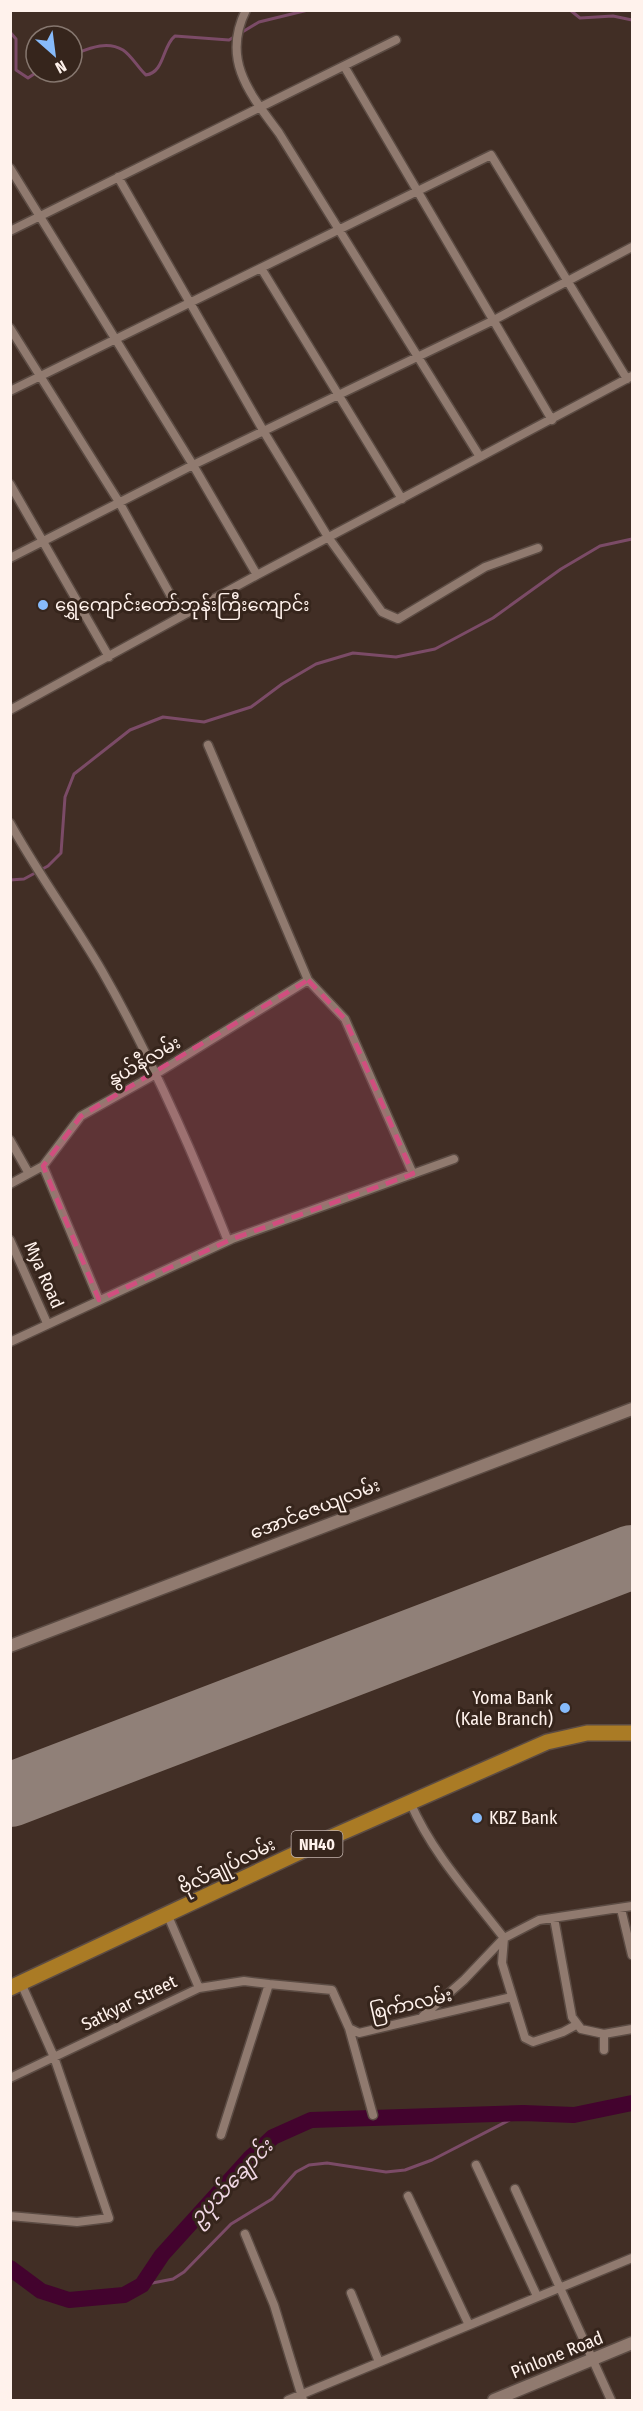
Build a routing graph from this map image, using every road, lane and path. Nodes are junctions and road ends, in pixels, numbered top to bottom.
1 (246, 10) edge
2 (396, 40) dead end
3 (344, 66) junction
4 (260, 107) junction
5 (10, 168) edge
6 (118, 177) junction
7 (418, 191) junction
8 (40, 216) junction
9 (10, 231) edge
10 (339, 231) junction
11 (633, 247) edge
12 (261, 268) junction
13 (568, 282) junction
14 (192, 303) junction
15 (492, 321) junction
16 (10, 328) edge
17 (114, 341) junction
18 (417, 356) junction
19 (40, 376) junction
20 (630, 378) edge
21 (10, 391) edge
22 (340, 394) junction
23 (552, 420) junction
24 (264, 432) junction
25 (480, 457) junction
26 (193, 465) junction
27 (10, 484) edge
28 (402, 499) junction
29 (118, 502) junction
30 (328, 537) junction
31 (44, 541) junction
32 (538, 548) dead end
33 (10, 558) edge
34 (257, 574) junction
35 (182, 616) junction
36 (109, 657) junction
37 (10, 710) edge
38 (208, 745) dead end
39 (10, 823) edge
40 (309, 980) junction
41 (154, 1075) junction
42 (10, 1140) edge
43 (454, 1159) dead end
44 (43, 1166) junction
45 (28, 1172) junction
46 (412, 1174) junction
47 (10, 1184) edge
48 (10, 1240) edge
49 (228, 1241) junction
50 (99, 1300) junction
51 (47, 1323) junction
52 (10, 1342) edge
53 (633, 1409) edge
54 (10, 1646) edge
55 (633, 1733) edge
56 (410, 1802) junction
57 (633, 1906) edge
58 (621, 1909) junction
59 (168, 1916) junction
60 (554, 1918) junction
61 (504, 1938) junction
62 (633, 1955) edge
63 (268, 1984) junction
64 (16, 1985) edge
65 (199, 1988) junction
66 (512, 1998) junction
67 (421, 2017) junction
68 (576, 2025) junction
69 (349, 2028) junction
70 (633, 2029) edge
71 (604, 2034) junction
72 (604, 2050) dead end
73 (54, 2057) junction
74 (10, 2078) edge
75 (373, 2115) dead end
76 (221, 2135) dead end
77 (476, 2165) dead end
78 (515, 2189) dead end
79 (408, 2196) dead end
80 (10, 2216) edge
81 (245, 2234) dead end
82 (633, 2258) edge
83 (559, 2287) junction
84 (351, 2293) dead end
85 (537, 2296) junction
86 (469, 2325) junction
87 (633, 2343) edge
88 (594, 2359) junction
89 (379, 2362) junction
90 (302, 2398) edge
91 (288, 2400) edge
92 (499, 2400) edge
93 (611, 2400) edge

1 - 4 street
2 - 3 street
3 - 4 street
3 - 7 street
4 - 6 street
4 - 10 street
5 - 8 street
6 - 8 street
6 - 14 street
7 - 10 street
7 - 13 street
7 - 15 street
8 - 9 street
8 - 17 street
10 - 12 street
10 - 18 street
11 - 13 street
12 - 14 street
12 - 22 street
13 - 15 street
13 - 20 street
14 - 17 street
14 - 24 street
15 - 18 street
15 - 23 street
16 - 19 street
17 - 19 street
17 - 26 street
18 - 22 street
18 - 25 street
19 - 21 street
19 - 29 street
20 - 23 street
22 - 24 street
22 - 28 street
23 - 25 street
24 - 26 street
24 - 30 street
25 - 28 street
26 - 29 street
26 - 34 street
27 - 31 street
28 - 30 street
29 - 31 street
29 - 35 street
30 - 32 street
30 - 34 street
31 - 33 street
31 - 36 street
34 - 35 street
35 - 36 street
36 - 37 street
38 - 40 street
39 - 41 street
40 - 41 street, နွယ်နီလမ်း
40 - 46 street
41 - 44 street, နွယ်နီလမ်း
41 - 49 street
42 - 45 street
43 - 46 street
44 - 45 street
44 - 50 street
45 - 47 street
46 - 49 street
48 - 51 street, Mya Road
49 - 50 street
50 - 51 street
51 - 52 street
53 - 54 street, အောင်ဇေယျလမ်း
55 - 56 highway, ဗိုလ်ချုပ်လမ်း / NH40
56 - 59 highway, ဗိုလ်ချုပ်လမ်း / NH40
56 - 61 street
57 - 58 street
58 - 60 street
58 - 62 street
59 - 64 highway, ဗိုလ်ချုပ်လမ်း / NH40
59 - 65 street
60 - 61 street
60 - 68 street
61 - 66 street
61 - 67 street
63 - 65 street, Satkyar Street
63 - 69 street, စြက်ာလမ်း
63 - 76 street
64 - 73 street
65 - 73 street, Satkyar Street
66 - 67 street, စြက်ာလမ်း
66 - 68 street
67 - 69 street, စြက်ာလမ်း
68 - 71 street
69 - 75 street
70 - 71 street
71 - 72 street
73 - 74 street, Satkyar Street
73 - 80 street
77 - 85 street
78 - 83 street
79 - 86 street
81 - 90 street
82 - 83 street
83 - 85 street
83 - 88 street
84 - 89 street
85 - 86 street
86 - 89 street
87 - 88 street, Pinlone Road
88 - 92 street, Pinlone Road
88 - 93 street
89 - 90 street
90 - 91 street

